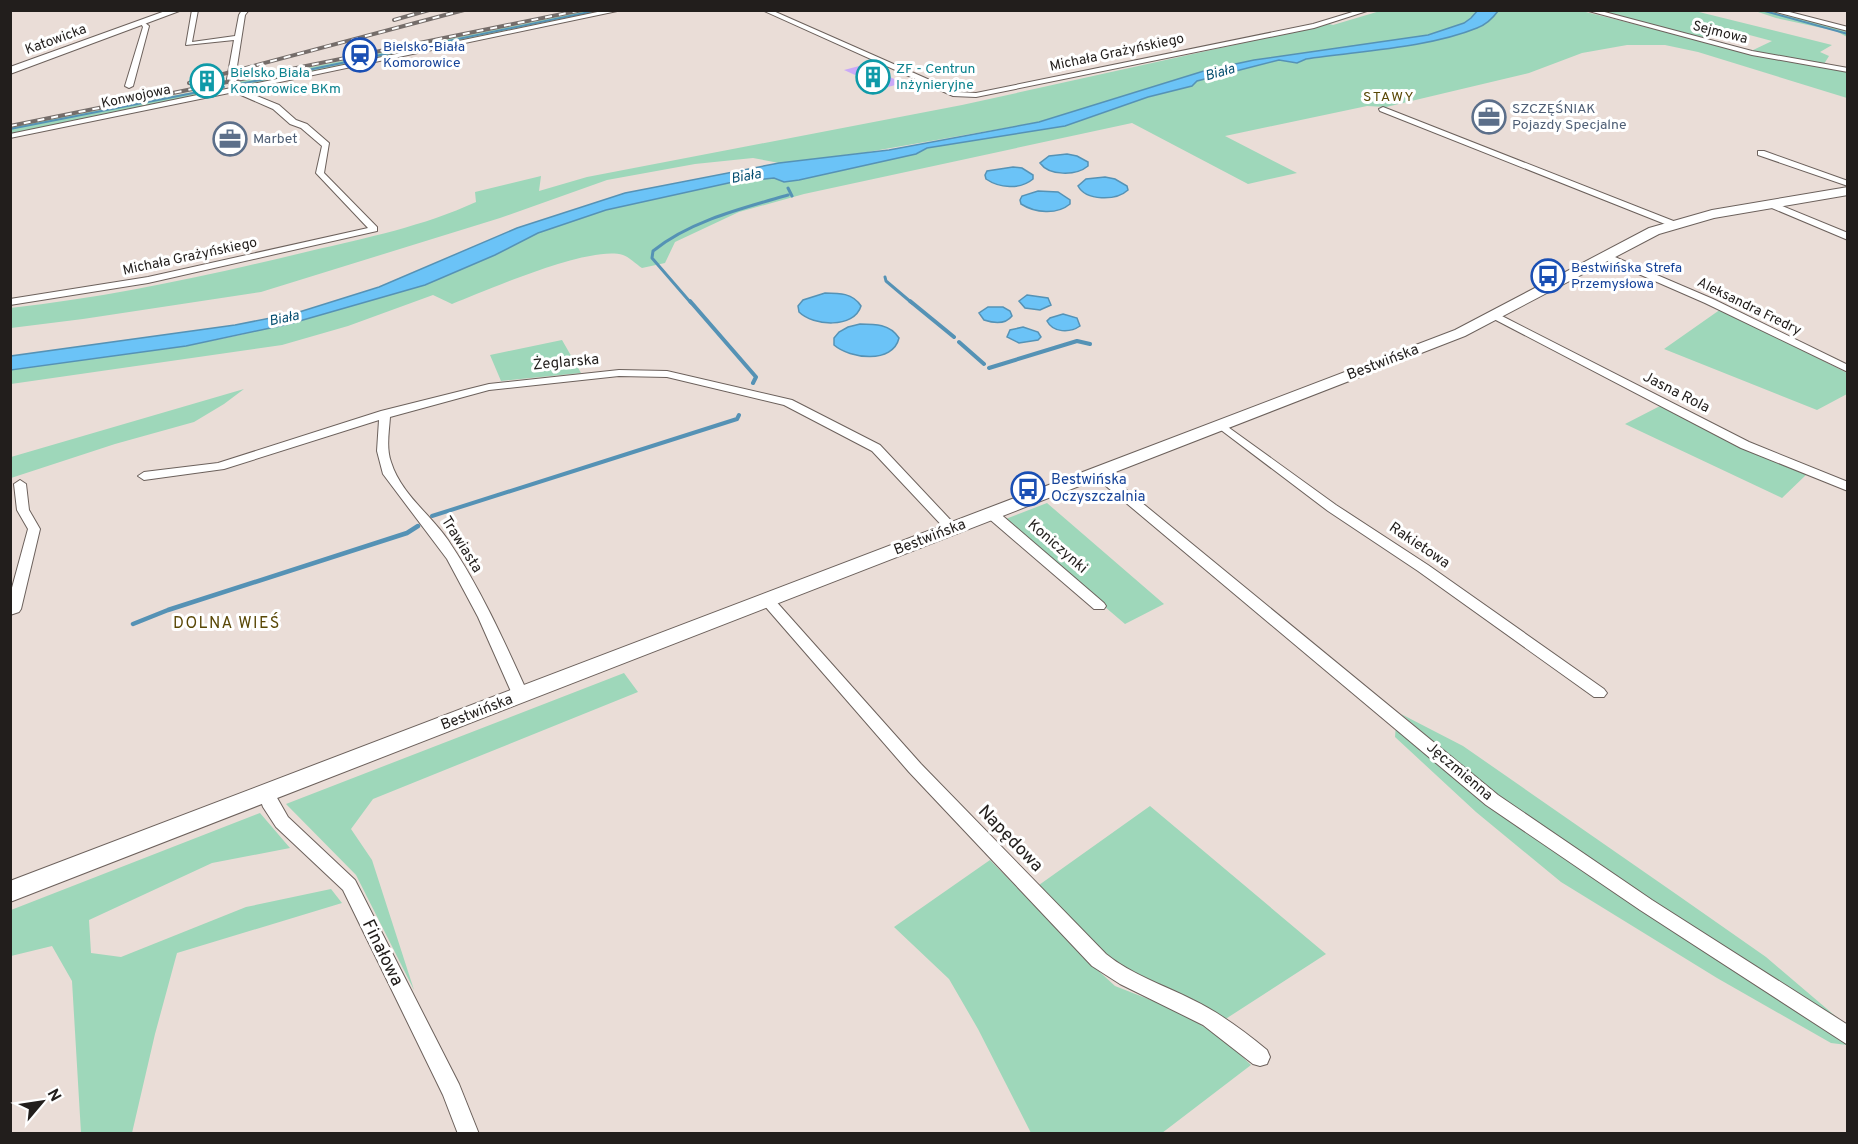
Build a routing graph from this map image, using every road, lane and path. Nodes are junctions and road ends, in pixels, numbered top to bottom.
1 (178, 10) edge
2 (195, 10) edge
3 (246, 10) edge
4 (619, 10) edge
5 (765, 10) edge
6 (1367, 10) edge
7 (1588, 10) edge
8 (1772, 10) edge
9 (157, 14) edge
10 (142, 23) junction
11 (1848, 29) edge
12 (238, 38) junction
13 (1848, 70) edge
14 (10, 71) edge
15 (129, 86) dead end
16 (236, 90) junction
17 (1383, 109) dead end
18 (10, 136) edge
19 (1761, 153) dead end
20 (1848, 184) edge
21 (1848, 191) edge
22 (1770, 204) junction
23 (1674, 224) junction
24 (1848, 237) edge
25 (1605, 256) junction
26 (10, 302) edge
27 (1496, 316) junction
28 (1848, 369) edge
29 (385, 413) junction
30 (1221, 425) junction
31 (1098, 473) junction
32 (144, 476) dead end
33 (20, 484) dead end
34 (1848, 487) edge
35 (992, 514) junction
36 (953, 529) junction
37 (768, 601) junction
38 (1099, 606) dead end
39 (10, 610) edge
40 (1599, 693) dead end
41 (521, 696) junction
42 (266, 793) junction
43 (10, 892) edge
44 (1848, 1036) edge
45 (1260, 1057) dead end
46 (469, 1134) edge

1 - 9 street, Katowicka
2 - 12 street
3 - 12 street
4 - 16 street, Konwojowa
5 - 6 street, Michała Grażyńskiego
7 - 13 street, Sejmowa
8 - 11 street
9 - 10 street, Katowicka
10 - 14 street, Katowicka
10 - 15 street
12 - 16 street
16 - 18 street, Konwojowa
16 - 26 street, Michała Grażyńskiego
17 - 23 street
19 - 20 street
21 - 22 street, Bestwińska
22 - 23 street, Bestwińska
22 - 24 street
23 - 25 street, Bestwińska
25 - 27 street, Bestwińska
25 - 28 street, Aleksandra Fredry
27 - 30 street, Bestwińska
27 - 34 street, Jasna Rola
29 - 32 street, Żeglarska
29 - 36 street, Żeglarska
29 - 41 street, Trawiasta
30 - 31 street, Bestwińska
30 - 40 street, Rakietowa
31 - 35 street, Bestwińska
31 - 44 street, Jęczmienna
33 - 39 street
35 - 36 street, Bestwińska
35 - 38 street, Koniczynki
36 - 37 street, Bestwińska
37 - 41 street, Bestwińska
37 - 45 street, Napędowa
41 - 42 street, Bestwińska
42 - 43 street, Bestwińska
42 - 46 street, Finałowa

